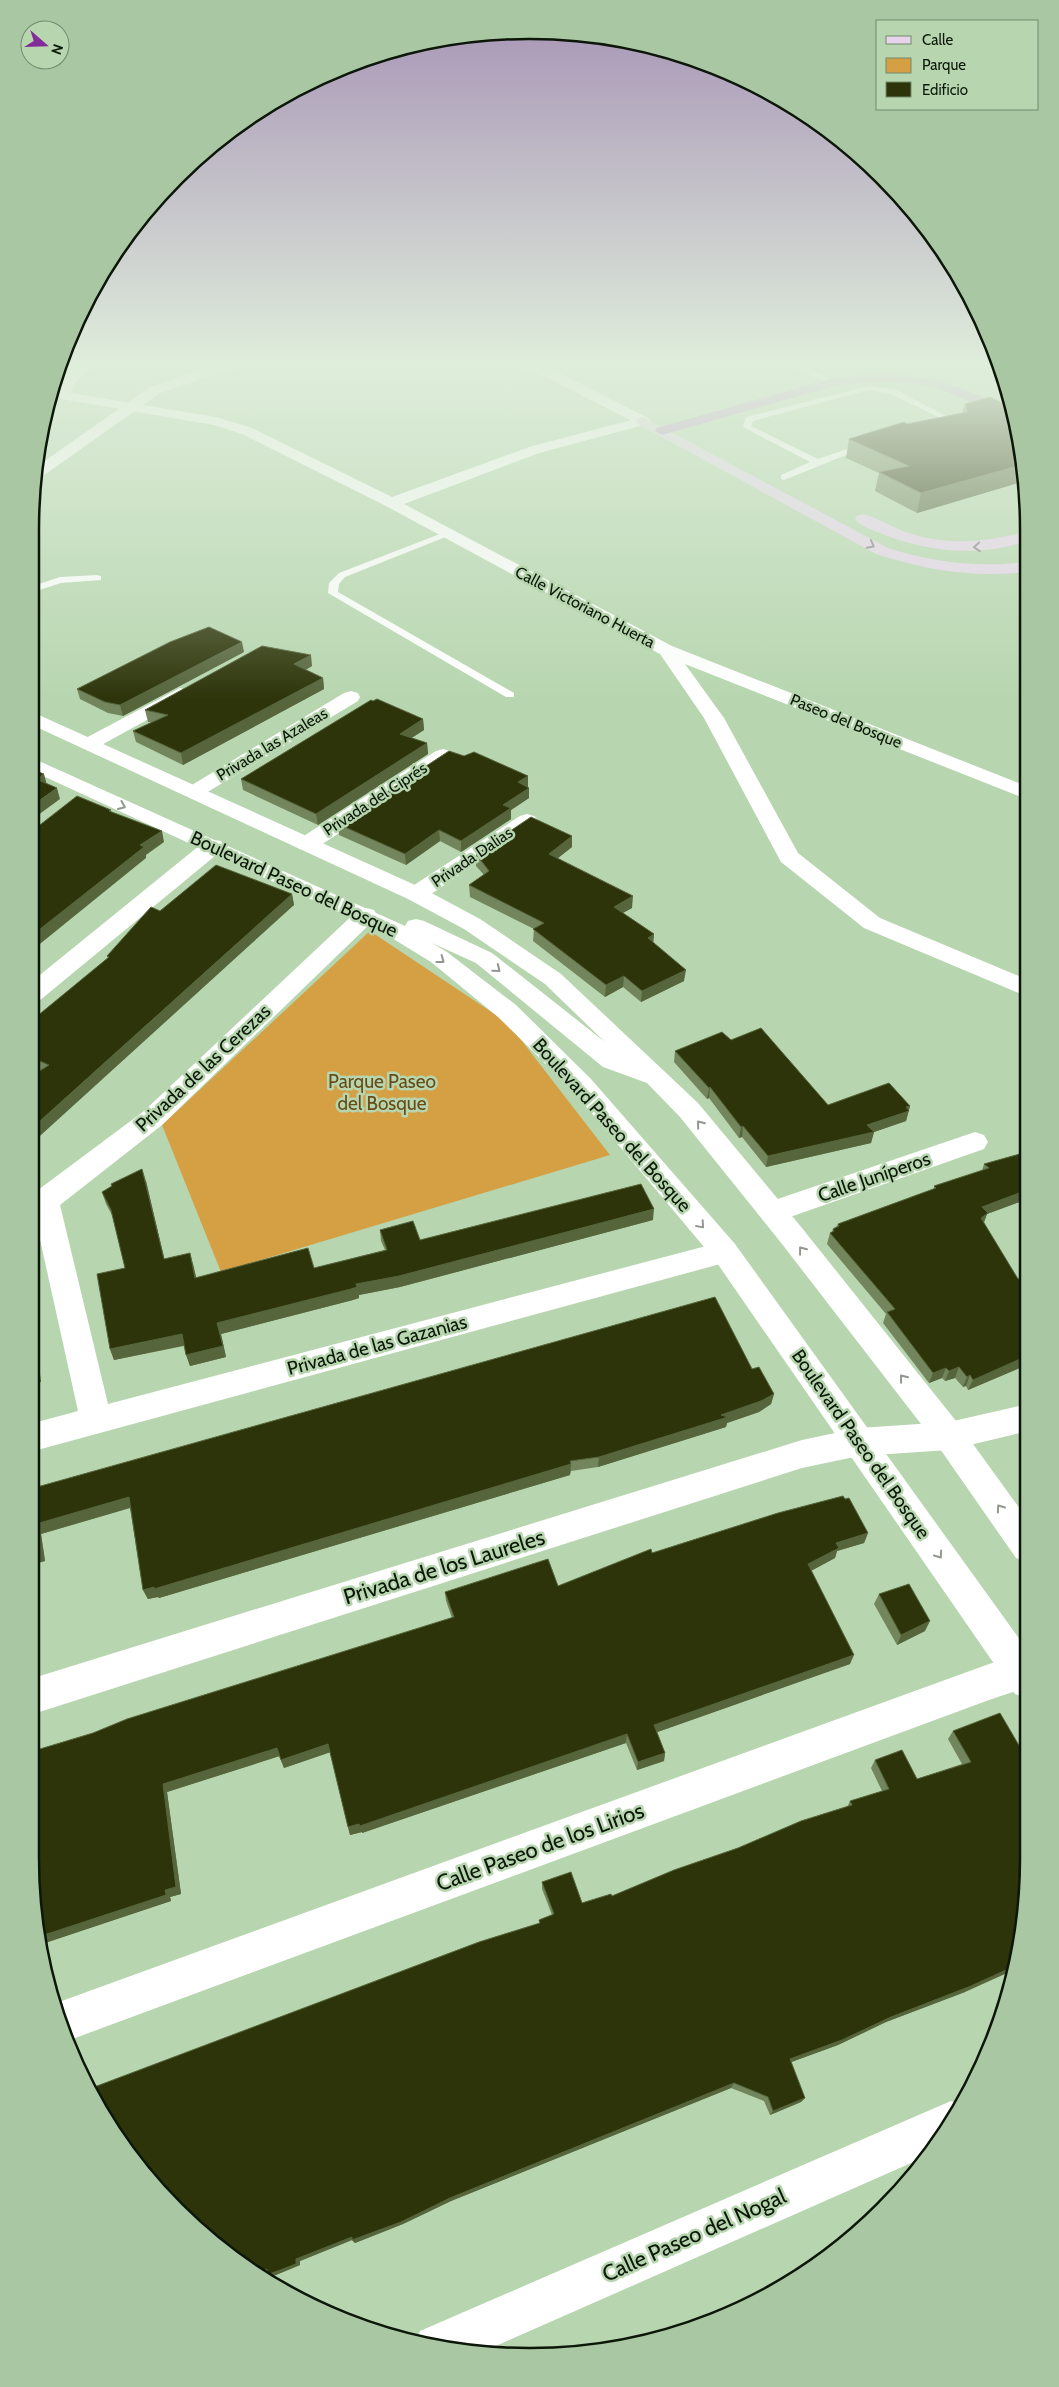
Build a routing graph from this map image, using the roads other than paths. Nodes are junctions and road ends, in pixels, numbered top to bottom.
1 (338, 476) edge
2 (463, 476) edge
3 (753, 476) edge
4 (784, 477) edge
5 (802, 486) dead end
6 (391, 503) junction
7 (846, 510) dead end
8 (448, 534) junction
9 (1020, 538) edge
10 (1020, 567) edge
11 (97, 578) dead end
12 (39, 587) edge
13 (666, 650) junction
14 (194, 686) edge
15 (510, 696) dead end
16 (351, 697) dead end
17 (39, 721) edge
18 (89, 744) junction
19 (443, 755) edge
20 (39, 770) edge
21 (1020, 788) edge
22 (194, 792) junction
23 (527, 820) edge
24 (307, 844) junction
25 (213, 846) junction
26 (416, 894) junction
27 (366, 915) junction
28 (390, 927) junction
29 (1020, 985) edge
30 (39, 988) edge
31 (658, 1078) junction
32 (974, 1142) dead end
33 (39, 1203) edge
34 (39, 1208) edge
35 (772, 1212) junction
36 (725, 1252) junction
37 (1020, 1419) edge
38 (96, 1420) junction
39 (39, 1436) edge
40 (949, 1436) junction
41 (859, 1442) junction
42 (1020, 1537) edge
43 (1020, 1670) edge
44 (1020, 1678) edge
45 (39, 1694) edge
46 (67, 2020) edge
47 (939, 2128) edge
48 (451, 2342) edge

1 - 6 street, Calle Victoriano Huerta
2 - 6 street
3 -> 10 main road
4 - 5 main road
6 - 8 street, Calle Victoriano Huerta
9 -> 7 main road
8 - 13 street, Calle Victoriano Huerta
8 - 15 lane
11 - 12 lane
13 - 21 street, Paseo del Bosque
13 - 29 street, Calle Victoriano Huerta
14 - 18 street
16 - 22 street, Privada las Azaleas
17 - 18 street
18 - 22 street
19 - 24 street, Privada del Ciprés
20 -> 25 street, Boulevard Paseo del Bosque
22 - 24 street
23 - 26 street, Privada Dalias
24 - 26 street
25 - 27 street, Boulevard Paseo del Bosque
25 - 30 street
26 - 31 street
27 - 28 street, Boulevard Paseo del Bosque
27 - 33 street, Privada de las Cerezas
28 -> 31 street
28 -> 36 street, Boulevard Paseo del Bosque
35 -> 31 street
32 - 35 street, Calle Juníperos
34 - 38 street
40 -> 35 street
36 - 38 street, Privada de las Gazanias
36 - 41 street, Boulevard Paseo del Bosque
37 - 40 street, Privada de los Laureles
38 - 39 street, Privada de las Gazanias
40 - 41 street, Privada de los Laureles
42 -> 40 street
41 -> 43 street, Boulevard Paseo del Bosque
41 - 45 street, Privada de los Laureles
44 - 46 street, Calle Paseo de los Lirios
47 - 48 street, Calle Paseo del Nogal

